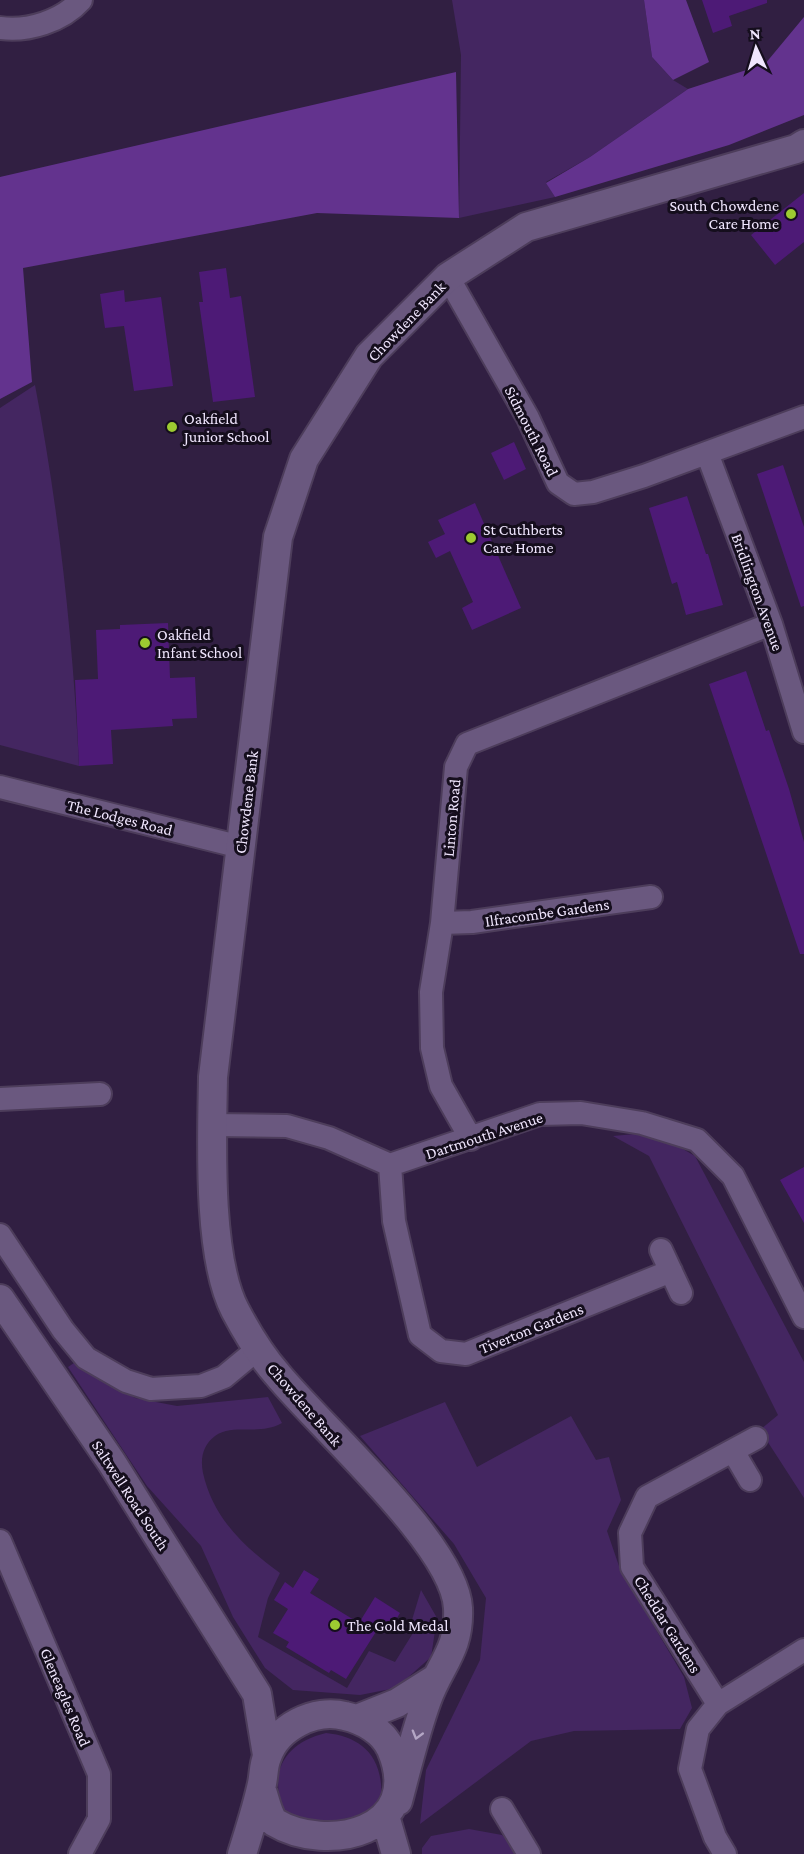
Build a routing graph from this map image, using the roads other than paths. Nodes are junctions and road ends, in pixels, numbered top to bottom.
1 (81, 0) edge
2 (0, 28) edge
3 (804, 144) edge
4 (448, 277) junction
5 (804, 417) edge
6 (707, 453) junction
7 (771, 624) junction
8 (804, 732) edge
9 (0, 787) edge
10 (241, 847) junction
11 (651, 897) dead end
12 (442, 923) junction
13 (100, 1095) dead end
14 (0, 1099) edge
15 (212, 1125) junction
16 (471, 1139) junction
17 (390, 1165) junction
18 (0, 1235) edge
19 (662, 1250) dead end
20 (671, 1271) junction
21 (796, 1282) edge
22 (681, 1293) dead end
23 (0, 1299) edge
24 (804, 1317) edge
25 (259, 1348) junction
26 (756, 1438) dead end
27 (733, 1450) junction
28 (750, 1480) dead end
29 (0, 1542) edge
30 (804, 1650) edge
31 (435, 1679) junction
32 (257, 1694) junction
33 (718, 1704) junction
34 (357, 1719) junction
35 (300, 1721) junction
36 (267, 1755) junction
37 (261, 1788) junction
38 (502, 1809) dead end
39 (393, 1812) junction
40 (360, 1851) edge
41 (315, 1852) edge
42 (80, 1854) edge
43 (242, 1854) edge
44 (396, 1854) edge
45 (529, 1854) edge
46 (725, 1854) edge

1 - 2 street
3 - 4 street, Chowdene Bank
4 - 6 street, Sidmouth Road
4 - 10 street, Chowdene Bank
5 - 6 street, Sidmouth Road
6 - 7 street, Bridlington Avenue
7 - 8 street, Bridlington Avenue
7 - 12 street, Linton Road
9 - 10 street, The Lodges Road
10 - 15 street, Chowdene Bank
11 - 12 street, Ilfracombe Gardens
12 - 16 street, Linton Road
13 - 14 street
15 - 17 street
15 - 25 street, Chowdene Bank
16 - 17 street, Dartmouth Avenue
16 - 21 street, Dartmouth Avenue
17 - 20 street, Tiverton Gardens
18 - 25 street
19 - 20 street
20 - 22 street
21 - 24 street, Dartmouth Avenue
23 - 32 street, Saltwell Road South
25 - 31 street, Chowdene Bank
26 - 27 street, Cheddar Gardens
27 - 28 street
27 - 33 street, Cheddar Gardens
29 - 42 street, Gleneagles Road
30 - 33 street
31 - 34 street, Chowdene Bank
31 -> 39 street, Chowdene Bank
32 - 35 street, Saltwell Road South
32 - 36 street, Saltwell Road South
33 - 46 street
34 - 35 street
34 - 39 street
35 - 36 street
36 - 37 street
37 - 41 street
37 - 43 street
38 - 45 street
39 - 40 street
39 - 44 street
40 - 41 street

